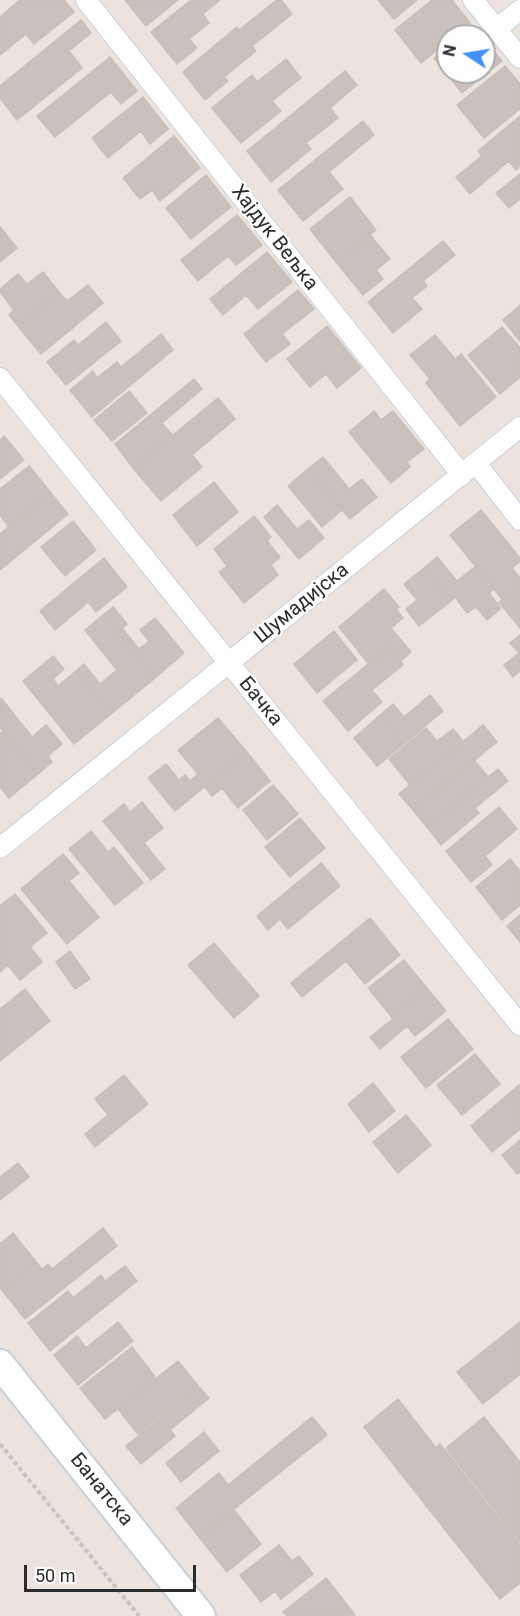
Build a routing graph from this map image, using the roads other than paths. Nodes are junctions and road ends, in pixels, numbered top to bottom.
1 (86, 0) edge
2 (473, 0) edge
3 (520, 10) edge
4 (492, 24) edge
5 (496, 29) joint
6 (520, 58) edge
7 (0, 378) edge
8 (520, 427) edge
9 (469, 469) junction
10 (520, 520) edge
11 (229, 663) junction
12 (0, 848) edge
13 (520, 1025) edge
14 (0, 1364) edge
15 (201, 1616) edge

1 - 9 street, Хајдук Вељка
2 - 4 street
3 - 5 street
5 - 6 street
7 - 11 street, Бачка
8 - 9 street, Шумадијска
9 - 10 street, Хајдук Вељка
9 - 11 street, Шумадијска
11 - 12 street, Шумадијска
11 - 13 street, Бачка
14 - 15 street, Банатска

